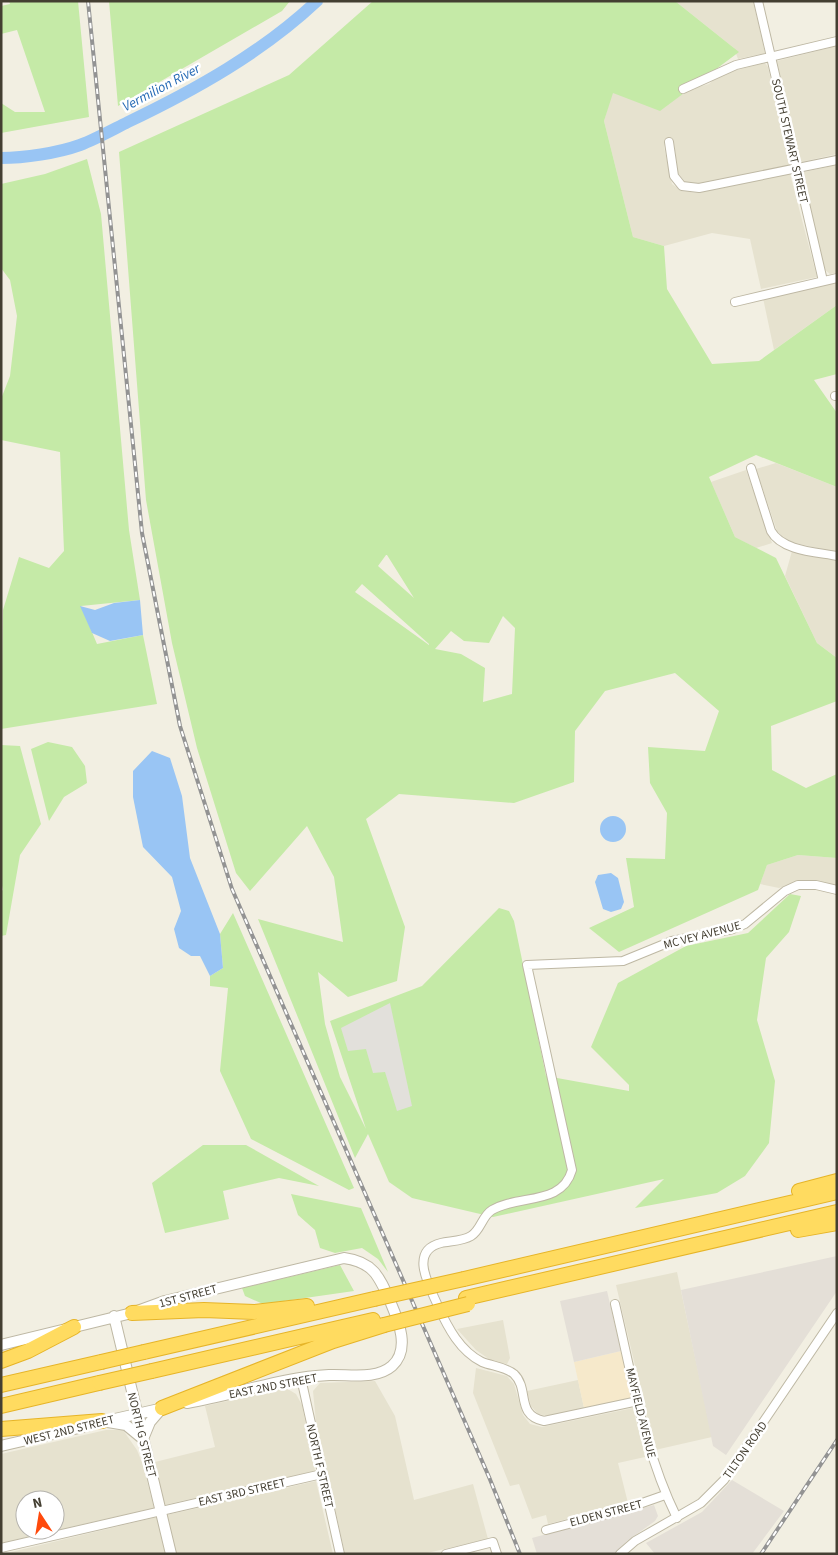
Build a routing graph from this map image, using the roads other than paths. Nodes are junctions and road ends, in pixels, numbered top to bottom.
1 (758, 1) edge
2 (837, 40) edge
3 (770, 56) junction
4 (684, 89) dead end
5 (669, 142) dead end
6 (837, 160) edge
7 (796, 169) junction
8 (837, 278) edge
9 (823, 281) junction
10 (735, 302) dead end
11 (751, 468) dead end
12 (837, 556) edge
13 (837, 890) edge
14 (837, 1181) edge
15 (837, 1192) edge
16 (837, 1212) edge
17 (837, 1223) edge
18 (698, 1244) junction
19 (602, 1246) junction
20 (367, 1300) junction
21 (616, 1304) dead end
22 (132, 1313) junction
23 (837, 1313) edge
24 (114, 1316) junction
25 (383, 1321) junction
26 (74, 1327) junction
27 (1, 1345) edge
28 (401, 1352) joint
29 (1, 1361) edge
30 (301, 1378) junction
31 (1, 1385) edge
32 (638, 1401) junction
33 (1, 1406) edge
34 (162, 1408) junction
35 (136, 1414) junction
36 (102, 1421) junction
37 (1, 1430) edge
38 (143, 1439) junction
39 (1, 1446) edge
40 (322, 1474) junction
41 (665, 1495) junction
42 (161, 1511) junction
43 (677, 1518) junction
44 (546, 1530) dead end
45 (1, 1548) edge
46 (171, 1554) edge
47 (340, 1554) edge
48 (446, 1554) edge
49 (497, 1554) edge
50 (620, 1554) edge

1 - 3 street, SOUTH STEWART STREET
2 - 3 street
3 - 4 street
3 - 7 street, SOUTH STEWART STREET
5 - 7 street
6 - 7 street
7 - 9 street, SOUTH STEWART STREET
8 - 9 street
9 - 10 street
11 - 12 street
13 - 32 street, MC VEY AVENUE
14 - 19 highway
15 - 19 highway
16 - 18 highway
17 - 18 highway
18 - 25 highway
19 - 20 highway, bridge
20 - 22 highway
20 - 31 highway, bridge
21 - 32 street, MAYFIELD AVENUE
22 - 24 street, 1ST STREET
22 - 28 street, 1ST STREET
23 - 43 street, TILTON ROAD
24 - 26 street, 1ST STREET
24 - 35 street, NORTH G STREET
25 - 33 highway, bridge
25 - 34 highway
26 - 27 street, 1ST STREET
26 - 29 highway
28 - 30 street, EAST 2ND STREET
30 - 34 street, EAST 2ND STREET
30 - 40 street, NORTH F STREET
32 - 41 street, MAYFIELD AVENUE
34 - 35 street, EAST 2ND STREET
34 - 38 street
35 - 36 street, WEST 2ND STREET
35 - 38 street, NORTH G STREET
36 - 37 highway
36 - 38 street
36 - 39 street, WEST 2ND STREET
38 - 42 street, NORTH G STREET
40 - 42 street, EAST 3RD STREET
40 - 47 street, NORTH F STREET
41 - 43 street, MAYFIELD AVENUE
41 - 44 street, ELDEN STREET
42 - 45 street, EAST 3RD STREET
42 - 46 street, NORTH G STREET
43 - 50 street, TILTON ROAD
48 - 49 street

